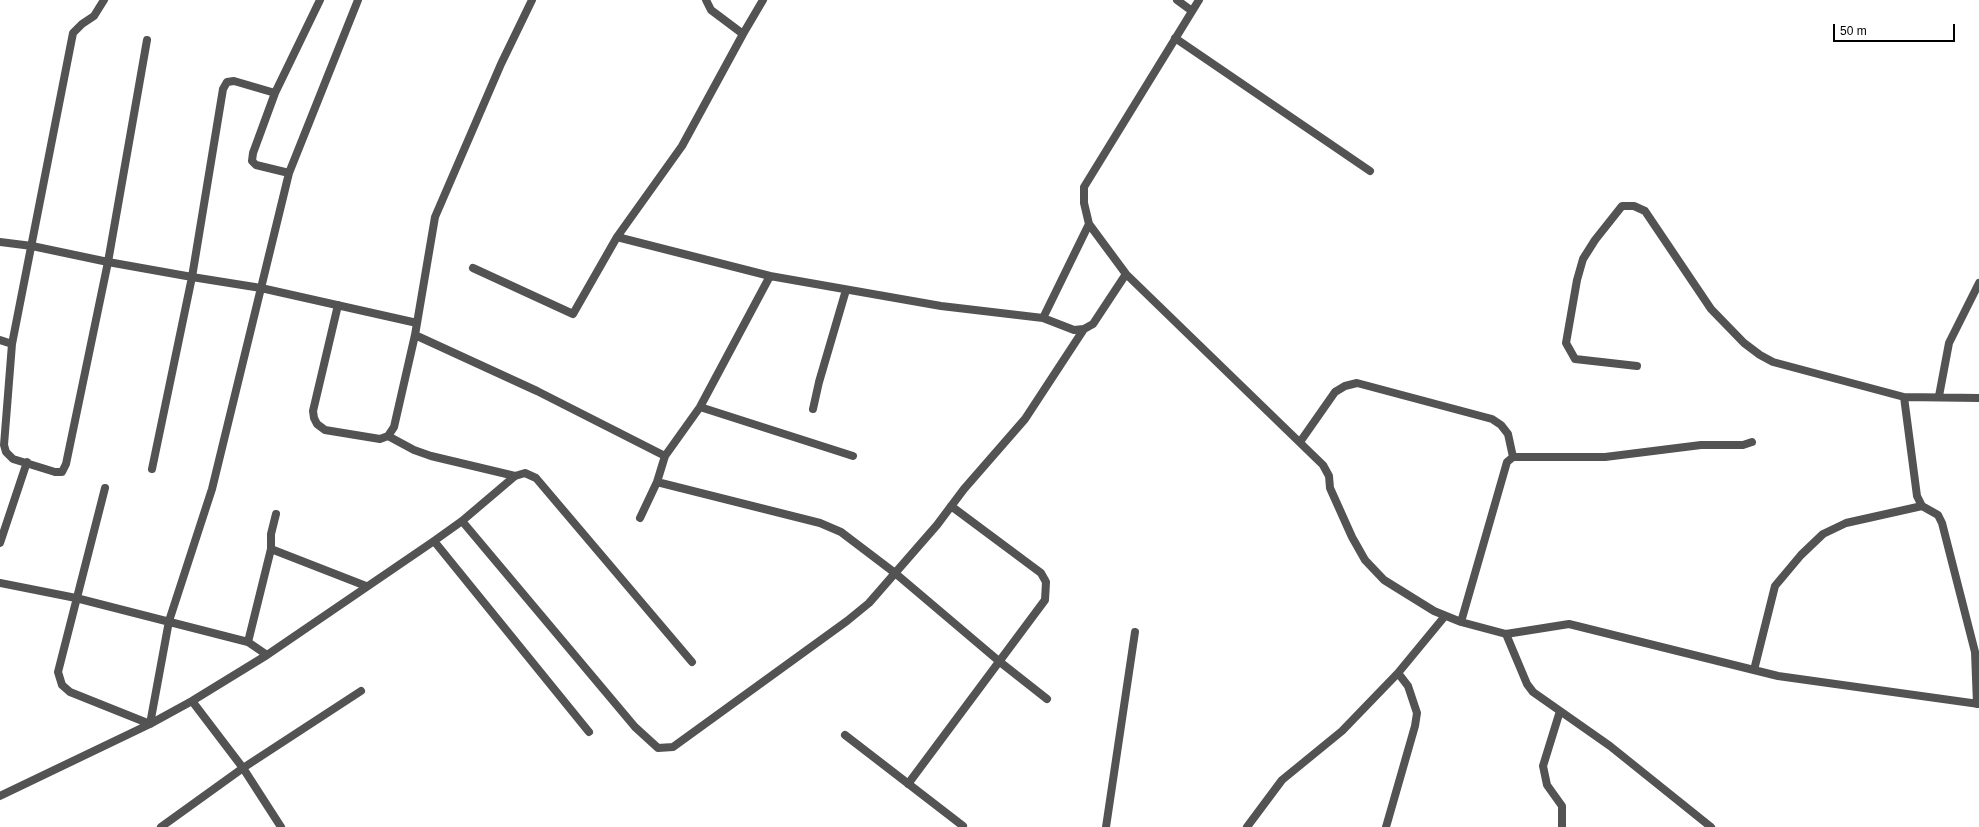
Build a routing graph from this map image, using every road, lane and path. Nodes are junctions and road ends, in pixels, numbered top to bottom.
1 (104, 0) edge
2 (320, 0) edge
3 (358, 0) edge
4 (532, 0) edge
5 (706, 0) edge
6 (763, 0) edge
7 (1177, 0) edge
8 (1199, 0) edge
9 (1192, 12) junction
10 (743, 34) junction
11 (1175, 38) junction
12 (147, 40) dead end
13 (275, 93) junction
14 (1370, 171) dead end
15 (289, 173) junction
16 (1089, 224) junction
17 (617, 237) junction
18 (0, 242) edge
19 (32, 246) junction
20 (108, 262) junction
21 (473, 268) dead end
22 (1126, 274) junction
23 (770, 276) junction
24 (192, 277) junction
25 (1979, 282) edge
26 (261, 288) junction
27 (846, 290) junction
28 (338, 305) junction
29 (1043, 318) junction
30 (417, 323) junction
31 (1084, 329) junction
32 (415, 335) junction
33 (0, 340) edge
34 (12, 344) junction
35 (1637, 366) dead end
36 (1939, 396) junction
37 (1904, 397) junction
38 (1979, 398) edge
39 (700, 407) junction
40 (813, 408) dead end
41 (388, 436) junction
42 (1300, 442) junction
43 (1752, 442) dead end
44 (665, 456) junction
45 (853, 456) dead end
46 (1512, 457) junction
47 (27, 462) junction
48 (152, 469) dead end
49 (515, 476) junction
50 (657, 482) junction
51 (105, 488) dead end
52 (951, 506) junction
53 (1922, 506) junction
54 (276, 514) dead end
55 (640, 518) dead end
56 (462, 521) junction
57 (434, 541) junction
58 (0, 543) edge
59 (270, 550) junction
60 (895, 573) junction
61 (0, 583) edge
62 (366, 586) junction
63 (76, 598) junction
64 (1445, 616) junction
65 (169, 621) junction
66 (1461, 622) junction
67 (1135, 632) dead end
68 (1506, 634) junction
69 (248, 642) junction
70 (267, 655) junction
71 (692, 662) dead end
72 (1000, 662) junction
73 (1754, 670) junction
74 (1398, 673) junction
75 (361, 691) dead end
76 (1047, 699) dead end
77 (192, 701) junction
78 (1978, 704) edge
79 (1560, 711) junction
80 (150, 724) junction
81 (589, 732) dead end
82 (845, 736) dead end
83 (243, 768) junction
84 (908, 784) junction
85 (0, 796) edge
86 (963, 826) edge
87 (161, 827) edge
88 (281, 827) edge
89 (1106, 827) edge
90 (1247, 827) edge
91 (1386, 827) edge
92 (1562, 827) edge
93 (1711, 827) edge

1 - 19 street
2 - 13 street
3 - 15 street
4 - 30 street
5 - 10 street
6 - 10 street
7 - 9 street
8 - 9 street
9 - 11 street
10 - 17 street
11 - 14 street
11 - 16 street
12 - 20 street
13 - 15 street
13 - 24 street
15 - 26 street
16 - 22 street
16 - 29 street
17 - 21 street
17 - 23 street
18 - 19 street
19 - 20 street
19 - 34 street
20 - 24 street
20 - 47 street
22 - 31 street
22 - 42 street
23 - 27 street
23 - 39 street
24 - 26 street
24 - 48 street
25 - 36 street
26 - 28 street
26 - 65 street
27 - 29 street
27 - 40 street
28 - 30 street
28 - 41 street
29 - 31 street
30 - 32 street
31 - 52 street
32 - 41 street
32 - 44 street
33 - 34 street
34 - 47 street
35 - 37 street
36 - 37 street
36 - 38 street
37 - 53 street
39 - 44 street
39 - 45 street
41 - 49 street
42 - 46 street
42 - 64 street
43 - 46 street
44 - 50 street
46 - 66 street
47 - 58 street
49 - 56 street
49 - 71 street
50 - 55 street
50 - 60 street
51 - 63 street
52 - 60 street
52 - 72 street
53 - 73 street
53 - 78 street
54 - 59 street
56 - 57 street
56 - 60 street
57 - 62 street
57 - 81 street
59 - 62 street
59 - 69 street
60 - 72 street
61 - 63 street
62 - 70 street
63 - 65 street
63 - 80 street
64 - 66 street
64 - 74 street
65 - 69 street
65 - 80 street
66 - 68 street
67 - 89 street
68 - 73 street
68 - 79 street
69 - 70 street
70 - 77 street
72 - 76 street
72 - 84 street
73 - 78 street
74 - 90 street
74 - 91 street
75 - 83 street
77 - 80 street
77 - 83 street
79 - 92 street
79 - 93 street
80 - 85 street
82 - 84 street
83 - 87 street
83 - 88 street
84 - 86 street

